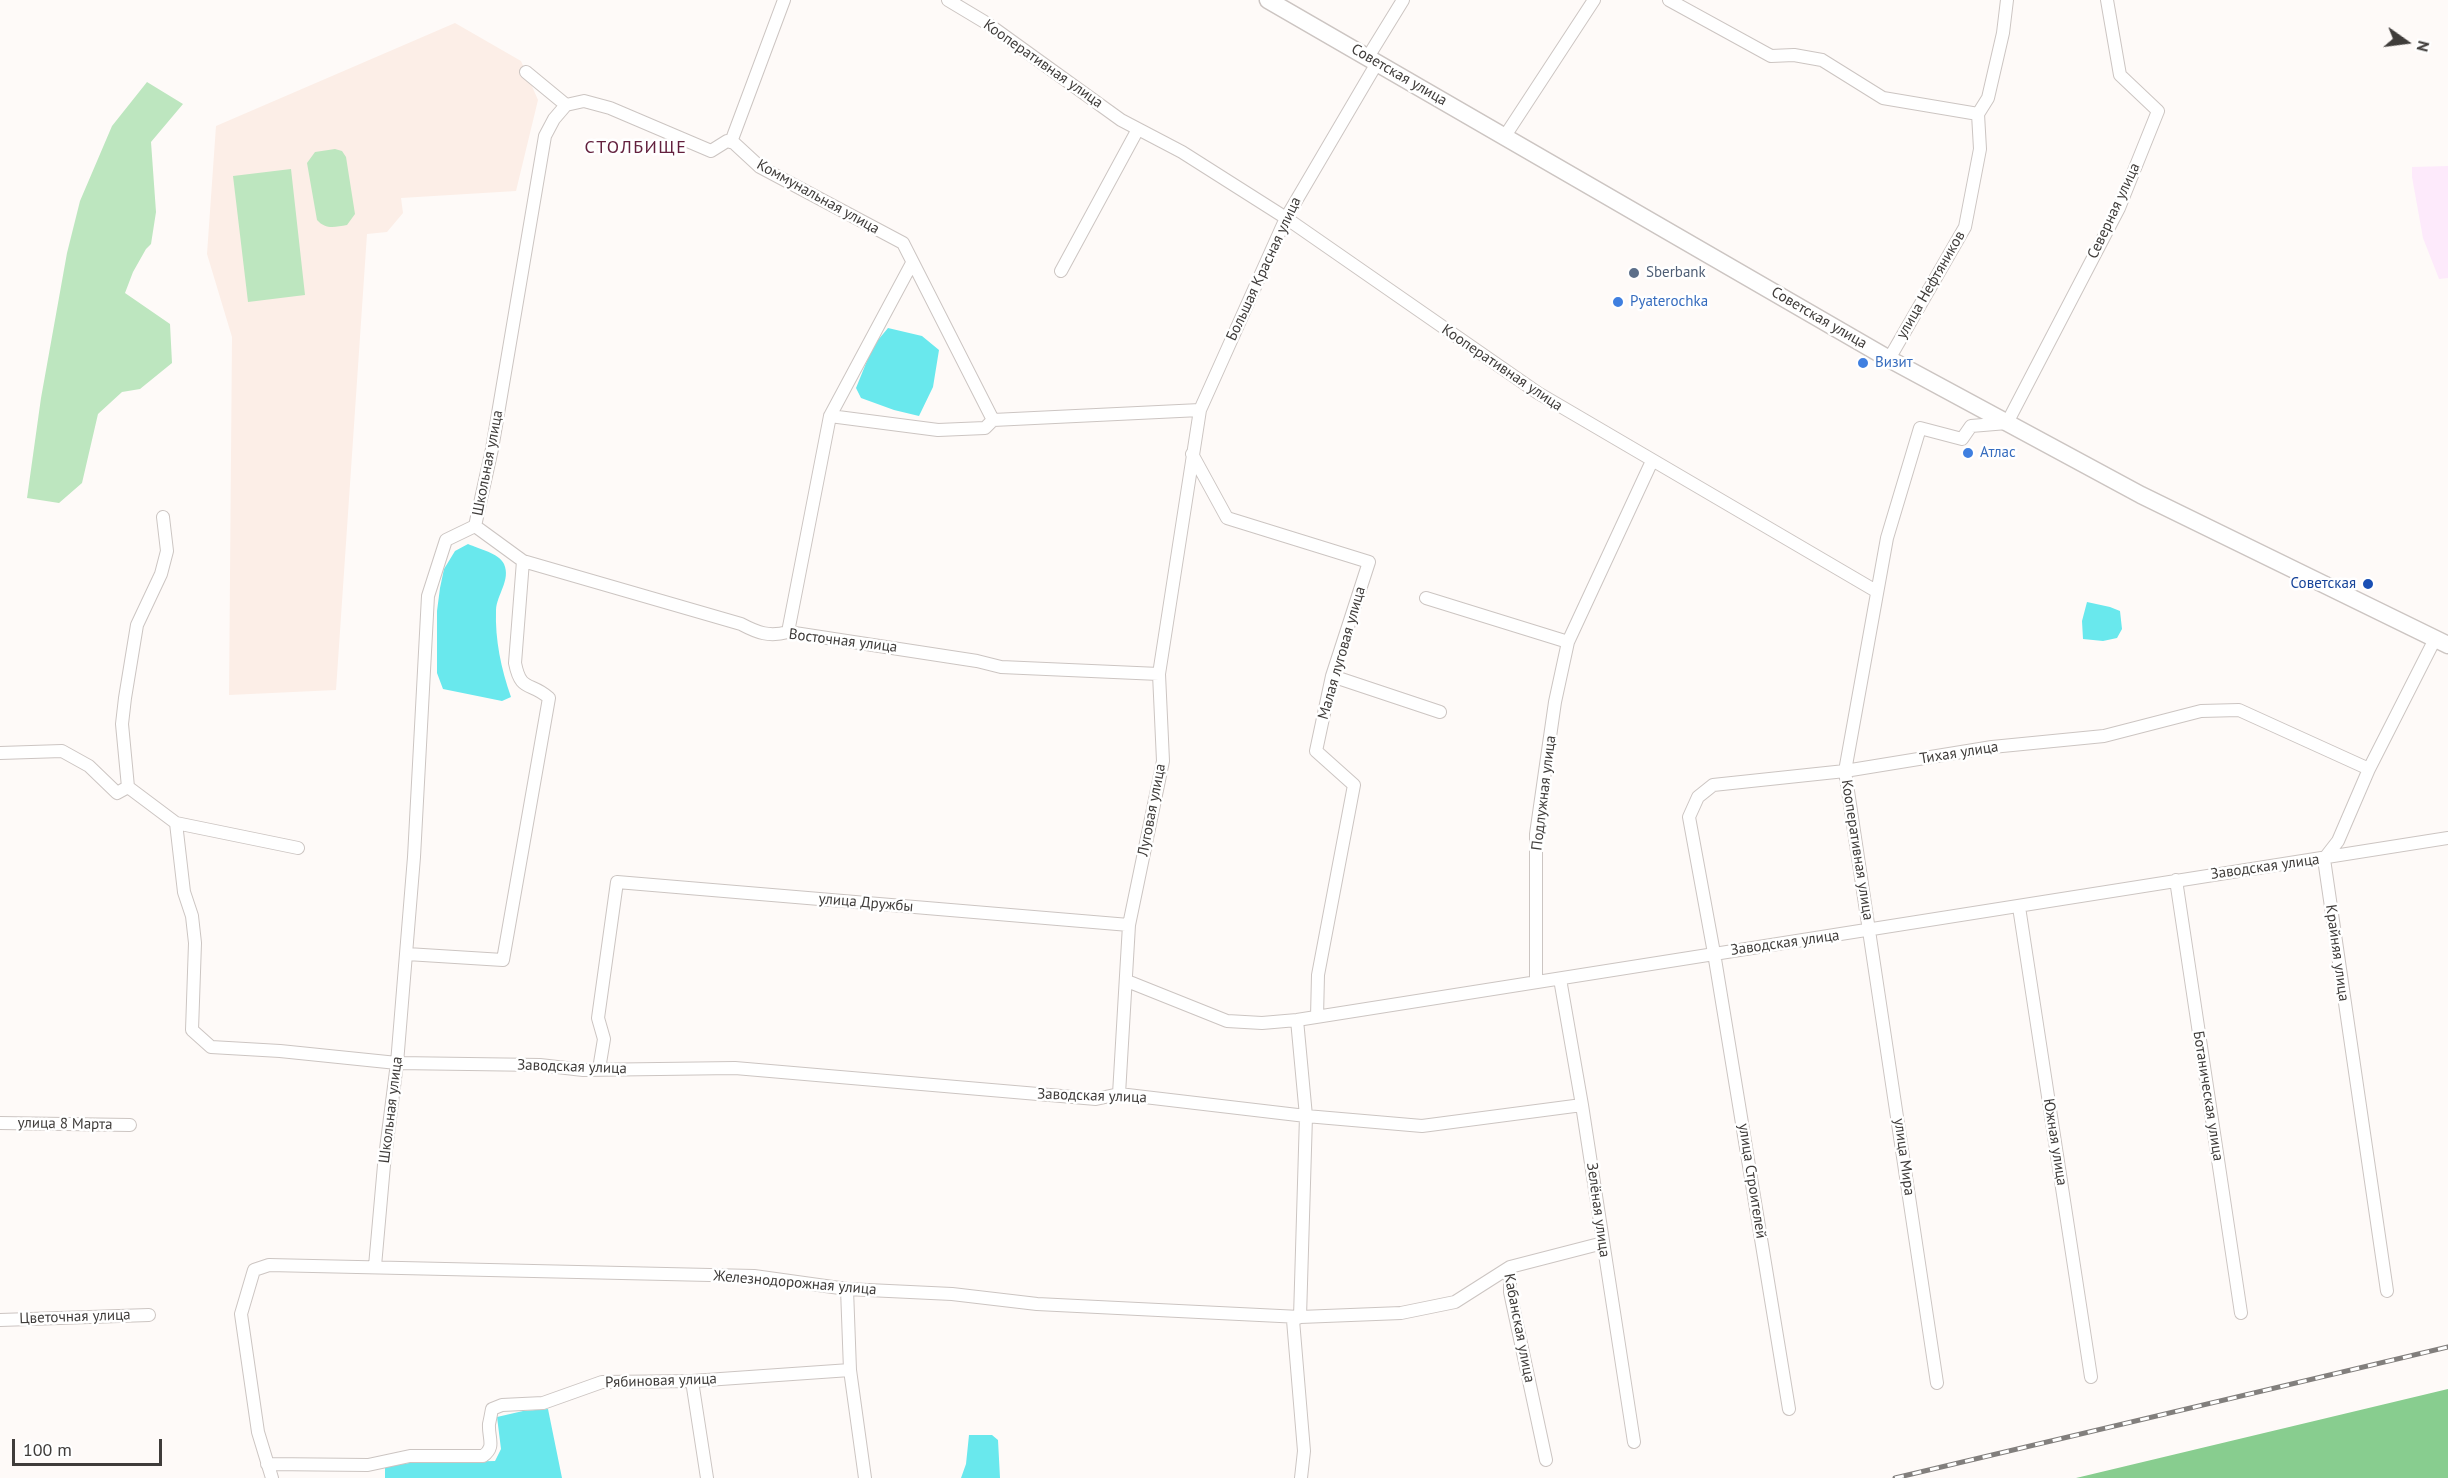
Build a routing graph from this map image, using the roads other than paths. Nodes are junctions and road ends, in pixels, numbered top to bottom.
1 (784, 0) edge
2 (948, 0) edge
3 (1268, 0) edge
4 (1403, 0) edge
5 (1594, 0) edge
6 (1669, 0) edge
7 (2007, 0) edge
8 (2107, 0) edge
9 (1372, 60) junction
10 (526, 72) dead end
11 (566, 105) junction
12 (1978, 114) junction
13 (1138, 129) junction
14 (1505, 136) junction
15 (731, 142) junction
16 (1286, 218) junction
17 (912, 263) junction
18 (1061, 271) dead end
19 (1889, 359) junction
20 (1200, 410) junction
21 (831, 416) junction
22 (993, 420) junction
23 (2007, 423) junction
24 (1192, 454) junction
25 (1653, 461) junction
26 (163, 517) dead end
27 (476, 526) junction
28 (523, 561) junction
29 (1876, 591) junction
30 (1426, 598) dead end
31 (788, 632) junction
32 (1568, 642) junction
33 (2441, 642) edge
34 (1159, 674) junction
35 (1332, 676) junction
36 (1440, 712) dead end
37 (0, 753) edge
38 (2369, 769) junction
39 (1845, 771) junction
40 (128, 787) junction
41 (176, 823) junction
42 (2448, 838) edge
43 (298, 848) dead end
44 (2324, 859) junction
45 (2176, 880) junction
46 (2019, 907) junction
47 (1129, 925) junction
48 (1870, 930) junction
49 (1714, 953) junction
50 (407, 954) junction
51 (1560, 979) junction
52 (1127, 981) junction
53 (1536, 982) junction
54 (1317, 1017) junction
55 (1297, 1020) junction
56 (398, 1063) junction
57 (599, 1069) junction
58 (1119, 1094) junction
59 (1582, 1105) junction
60 (1306, 1116) junction
61 (0, 1123) edge
62 (130, 1125) dead end
63 (1603, 1243) junction
64 (375, 1266) junction
65 (1510, 1267) junction
66 (847, 1289) junction
67 (2387, 1292) dead end
68 (2241, 1313) dead end
69 (149, 1315) dead end
70 (1300, 1317) junction
71 (0, 1320) edge
72 (850, 1370) junction
73 (2091, 1377) dead end
74 (692, 1381) junction
75 (1937, 1383) dead end
76 (1789, 1409) dead end
77 (1634, 1442) dead end
78 (1545, 1460) dead end
79 (267, 1464) junction
80 (272, 1478) edge
81 (707, 1478) edge
82 (865, 1478) edge
83 (1301, 1478) edge

1 - 15 street
2 - 13 street, Кооперативная улица
3 - 9 street, Советская улица
4 - 9 street, Большая Красная улица
5 - 14 street
6 - 12 street
7 - 12 street, улица Нефтяников
8 - 23 street, Северная улица
9 - 14 street, Советская улица
9 - 16 street, Большая Красная улица
10 - 11 street
11 - 15 street
11 - 27 street, Школьная улица
12 - 19 street, улица Нефтяников
13 - 16 street, Кооперативная улица
13 - 18 street
14 - 19 street, Советская улица
15 - 17 street, Коммунальная улица
16 - 20 street, Большая Красная улица
16 - 25 street, Кооперативная улица
17 - 21 street
17 - 22 street, Коммунальная улица
19 - 23 street, Советская улица
20 - 22 street
20 - 24 street, Большая Красная улица
21 - 22 street
21 - 31 street
23 - 29 street, Кооперативная улица
23 - 33 street, Советская улица
24 - 34 street, Луговая улица
24 - 35 street, Малая луговая улица
25 - 29 street, Кооперативная улица
25 - 32 street, Подлужная улица
26 - 40 street
27 - 28 street, Восточная улица
27 - 50 street, Школьная улица
28 - 31 street, Восточная улица
28 - 50 street
29 - 39 street, Кооперативная улица
30 - 32 street
31 - 34 street, Восточная улица
32 - 53 street, Подлужная улица
33 - 38 street
34 - 47 street, Луговая улица
35 - 36 street
35 - 54 street, Малая луговая улица
37 - 40 street
38 - 39 street, Тихая улица
38 - 44 street
39 - 48 street, Кооперативная улица
39 - 49 street, Тихая улица
40 - 41 street
41 - 43 street
41 - 56 street, Заводская улица
42 - 44 street, Заводская улица
44 - 45 street, Заводская улица
44 - 67 street, Крайняя улица
45 - 46 street, Заводская улица
45 - 68 street, Ботаническая улица
46 - 48 street, Заводская улица
46 - 73 street, Южная улица
47 - 52 street, Луговая улица
47 - 57 street, улица Дружбы
48 - 49 street, Заводская улица
48 - 75 street, улица Мира
49 - 51 street, Заводская улица
49 - 76 street, улица Строителей
50 - 56 street, Школьная улица
51 - 53 street, Заводская улица
51 - 59 street, Зелёная улица
52 - 55 street, Заводская улица
52 - 58 street, Луговая улица
53 - 54 street, Заводская улица
54 - 55 street, Заводская улица
55 - 60 street
56 - 57 street, Заводская улица
56 - 64 street, Школьная улица
57 - 58 street, Заводская улица
58 - 60 street, Заводская улица
59 - 60 street, Заводская улица
59 - 63 street, Зелёная улица
60 - 70 street
61 - 62 street, улица 8 Марта
63 - 65 street
63 - 77 street, Зелёная улица
64 - 66 street, Железнодорожная улица
64 - 79 street, Железнодорожная улица
65 - 70 street, Кабанская улица
65 - 78 street, Кабанская улица
66 - 70 street, Железнодорожная улица
66 - 72 street
69 - 71 street, Цветочная улица
70 - 83 street
72 - 74 street, Рябиновая улица
72 - 82 street
74 - 79 street, Рябиновая улица
74 - 81 street
79 - 80 street

